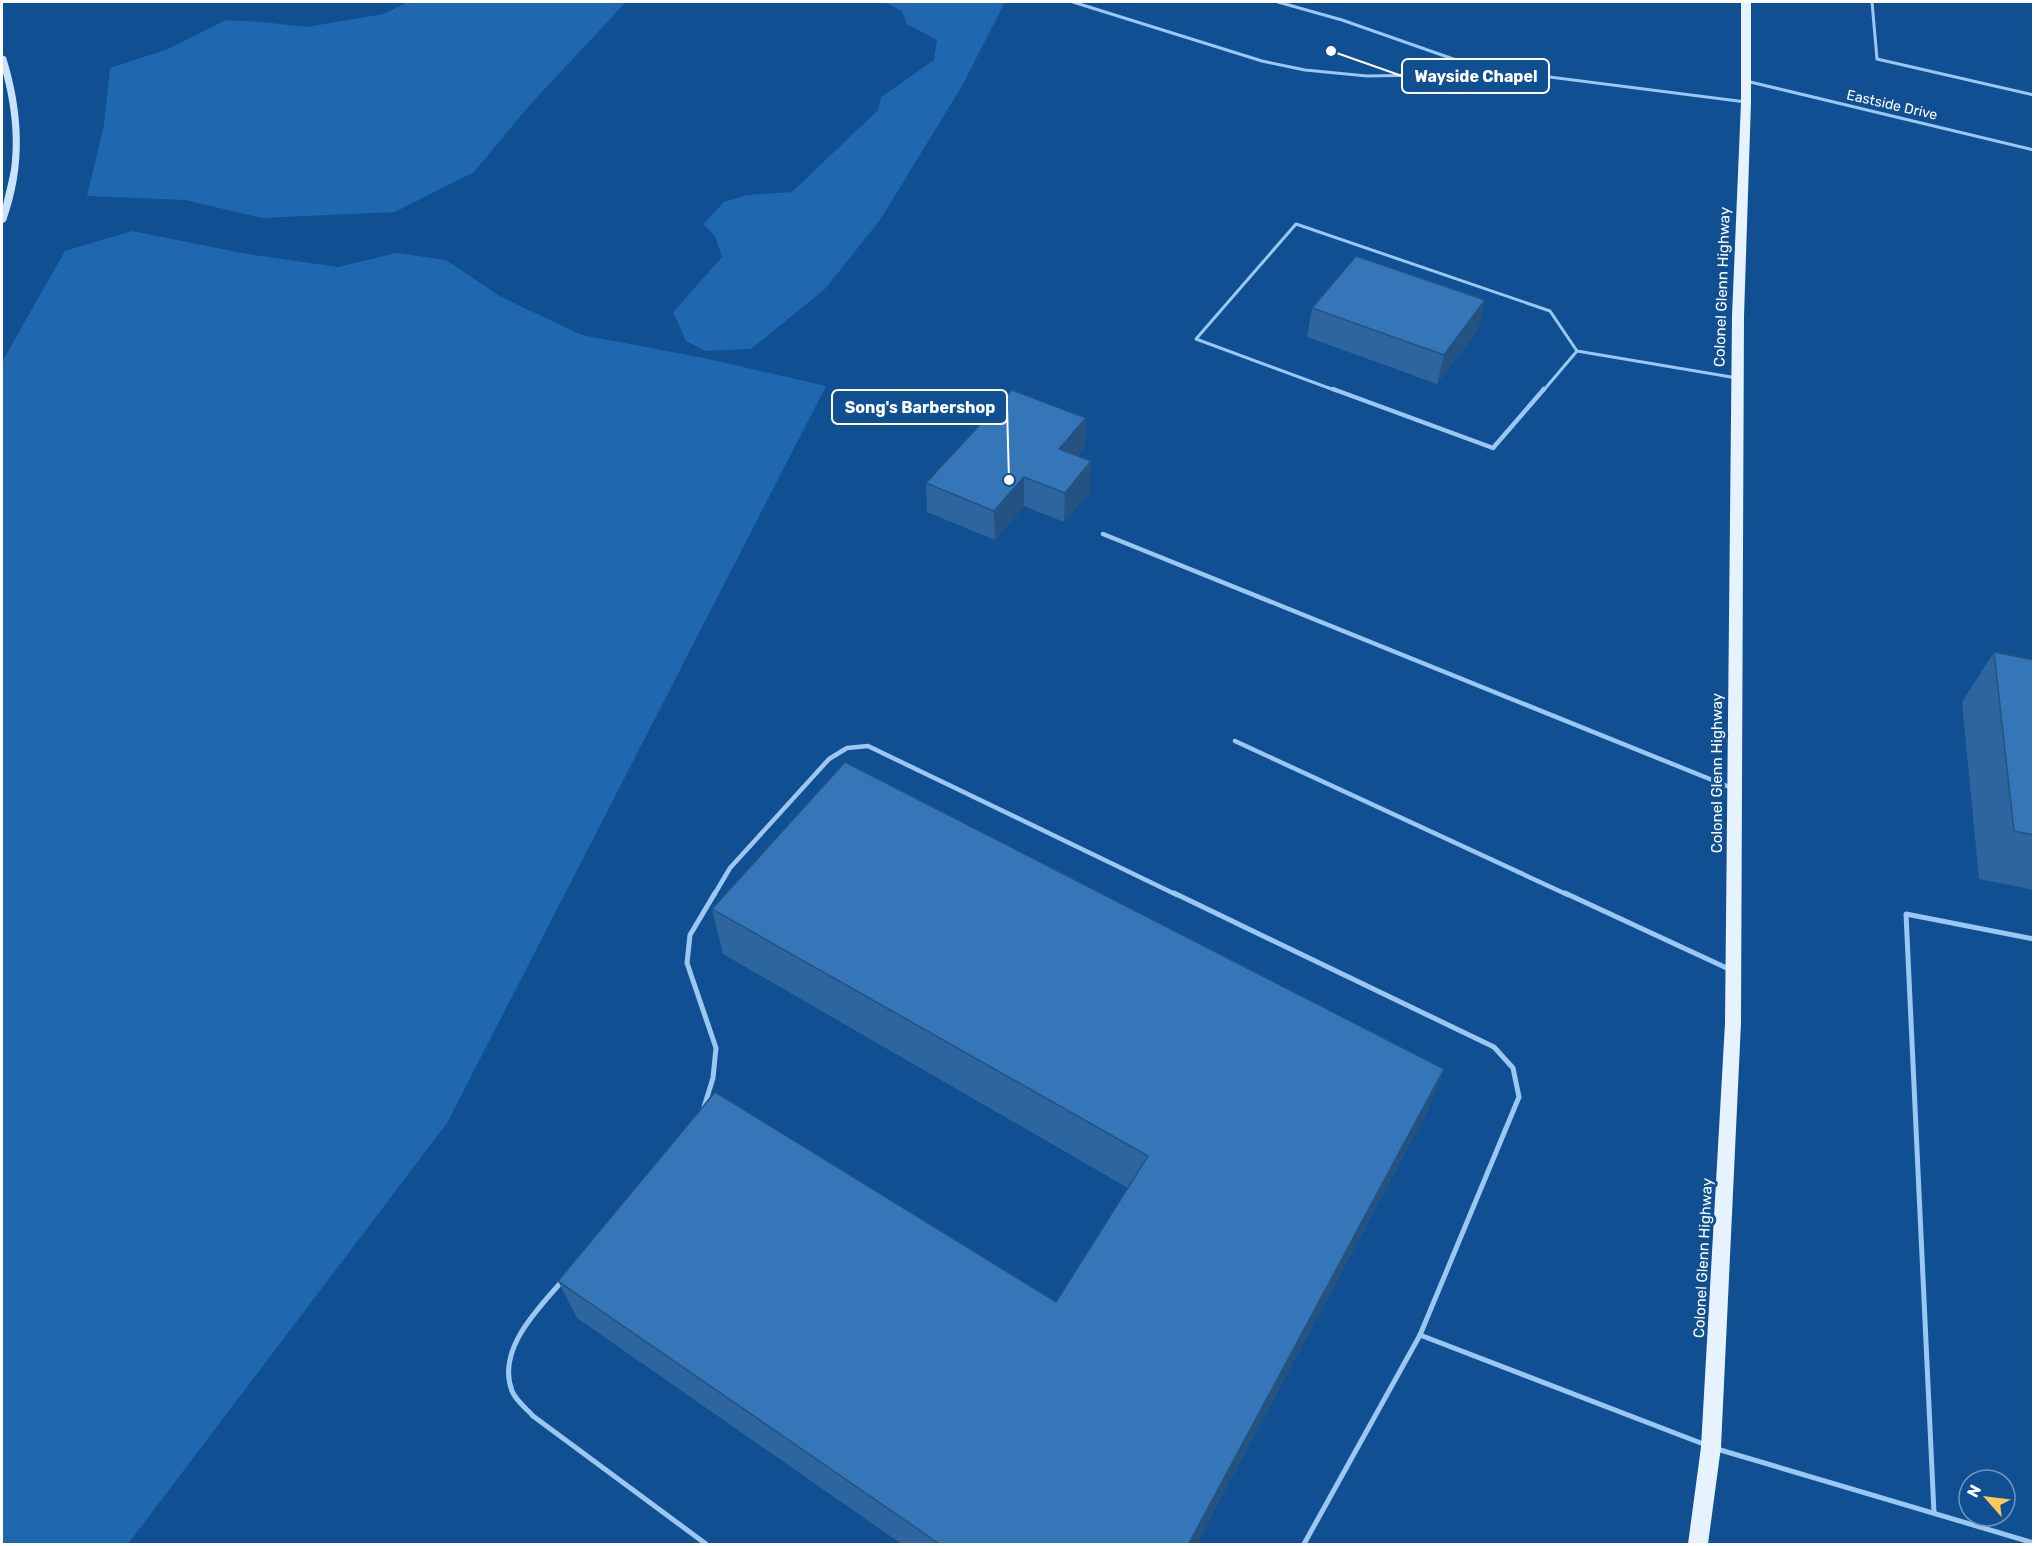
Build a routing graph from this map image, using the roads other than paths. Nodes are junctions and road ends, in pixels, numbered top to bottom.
1 (1073, 2) edge
2 (1278, 2) edge
3 (1746, 2) edge
4 (1872, 2) edge
5 (2, 57) edge
6 (1479, 68) junction
7 (1746, 81) junction
8 (2034, 95) edge
9 (1746, 102) junction
10 (2034, 150) edge
11 (2, 221) edge
12 (1577, 351) junction
13 (1737, 378) junction
14 (1103, 534) dead end
15 (1235, 741) dead end
16 (1734, 789) junction
17 (2034, 939) edge
18 (1733, 972) junction
19 (702, 1111) edge
20 (566, 1277) edge
21 (1420, 1335) junction
22 (1711, 1447) junction
23 (1934, 1513) junction
24 (2034, 1543) edge
25 (706, 1545) edge
26 (1304, 1545) edge
27 (1698, 1545) edge

1 - 6 lane
2 - 6 lane
3 - 7 main road, Colonel Glenn Highway
4 - 8 lane
5 - 11 street
6 - 9 lane
7 - 9 main road, Colonel Glenn Highway
7 - 10 lane, Eastside Drive
9 - 13 main road, Colonel Glenn Highway
12 - 12 lane
12 - 13 lane
13 - 16 main road, Colonel Glenn Highway
14 - 16 lane
15 - 18 lane
16 - 18 main road, Colonel Glenn Highway
17 - 23 lane
18 - 22 main road, Colonel Glenn Highway
19 - 21 lane
20 - 25 lane
21 - 22 lane
21 - 26 lane
22 - 23 lane
22 - 27 main road, Colonel Glenn Highway
23 - 24 lane

